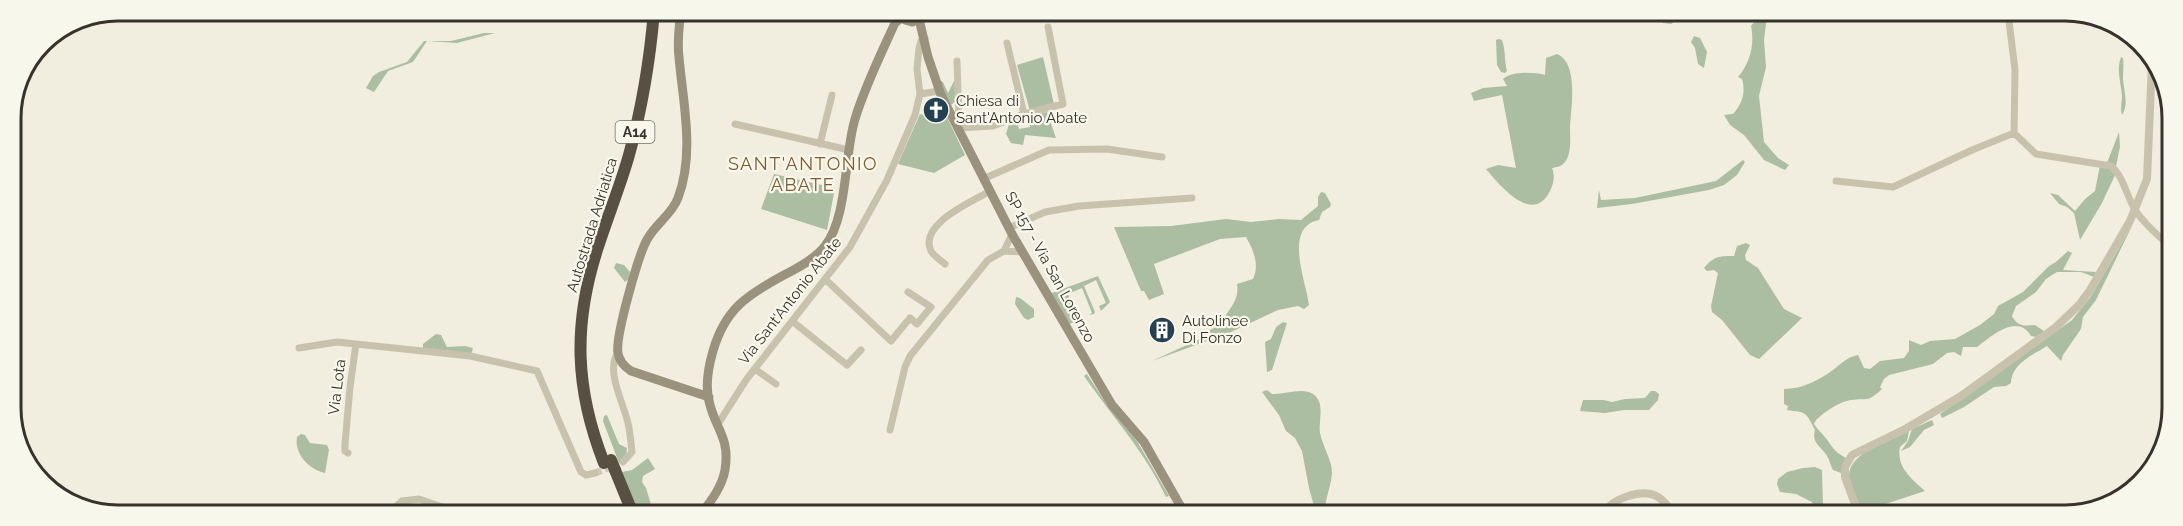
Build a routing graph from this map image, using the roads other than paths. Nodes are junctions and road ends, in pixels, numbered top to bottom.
1 (653, 21) edge
2 (660, 21) edge
3 (680, 21) edge
4 (896, 21) edge
5 (922, 21) edge
6 (2009, 21) dead end
7 (1048, 27) dead end
8 (925, 38) junction
9 (1007, 43) dead end
10 (957, 62) dead end
11 (2151, 75) edge
12 (939, 91) junction
13 (920, 94) junction
14 (832, 95) dead end
15 (1024, 114) junction
16 (735, 124) dead end
17 (958, 127) junction
18 (2014, 133) junction
19 (820, 144) junction
20 (849, 150) junction
21 (1162, 157) dead end
22 (983, 179) junction
23 (1836, 181) dead end
24 (990, 191) junction
25 (1192, 198) dead end
26 (2135, 211) junction
27 (1011, 231) junction
28 (2162, 239) edge
29 (602, 246) junction
30 (1004, 251) junction
31 (1022, 252) junction
32 (945, 264) dead end
33 (825, 279) junction
34 (908, 292) dead end
35 (792, 321) junction
36 (356, 345) junction
37 (299, 348) dead end
38 (861, 350) dead end
39 (618, 353) junction
40 (625, 367) junction
41 (755, 369) junction
42 (616, 382) junction
43 (776, 384) dead end
44 (709, 397) junction
45 (718, 424) junction
46 (890, 430) dead end
47 (348, 453) dead end
48 (609, 467) junction
49 (398, 505) edge
50 (438, 505) edge
51 (621, 505) edge
52 (628, 505) edge
53 (708, 505) edge
54 (1180, 505) edge
55 (1611, 505) edge
56 (1665, 505) edge
57 (1855, 505) edge

1 - 29 highway, Autostrada Adriatica / A14
2 - 29 highway, Autostrada Adriatica / A14
3 - 39 main road
4 - 20 main road
5 - 8 main road, SP 157 - Via San Lorenzo
6 - 18 street
7 - 15 street
8 - 12 main road, SP 157 - Via San Lorenzo
8 - 13 street, Via Sant'Antonio Abate
9 - 15 street
10 - 17 street
11 - 26 street
12 - 13 street
12 - 17 main road, SP 157 - Via San Lorenzo
13 - 33 street, Via Sant'Antonio Abate
14 - 19 street
15 - 17 street
16 - 19 street
17 - 22 main road, SP 157 - Via San Lorenzo
18 - 23 street
18 - 26 street
19 - 20 street
20 - 44 main road
21 - 22 street
22 - 24 main road, SP 157 - Via San Lorenzo
24 - 27 main road, SP 157 - Via San Lorenzo
24 - 32 street
25 - 27 street
26 - 28 street
26 - 57 street
27 - 30 street
27 - 31 main road, SP 157 - Via San Lorenzo
29 - 48 highway, Autostrada Adriatica / A14
30 - 31 street
30 - 46 street
31 - 54 main road, SP 157 - Via San Lorenzo
33 - 34 street
33 - 35 street, Via Sant'Antonio Abate
35 - 38 street
35 - 41 street, Via Sant'Antonio Abate
36 - 37 street, Via Lota
36 - 47 street, Via Lota
36 - 48 street
39 - 40 main road
39 - 42 street
40 - 42 street
40 - 44 main road
41 - 43 street
41 - 45 street, Via Sant'Antonio Abate
42 - 48 street
44 - 45 main road
45 - 53 main road
48 - 51 highway, Autostrada Adriatica / A14
48 - 52 highway, Autostrada Adriatica / A14
49 - 50 street
55 - 56 street

